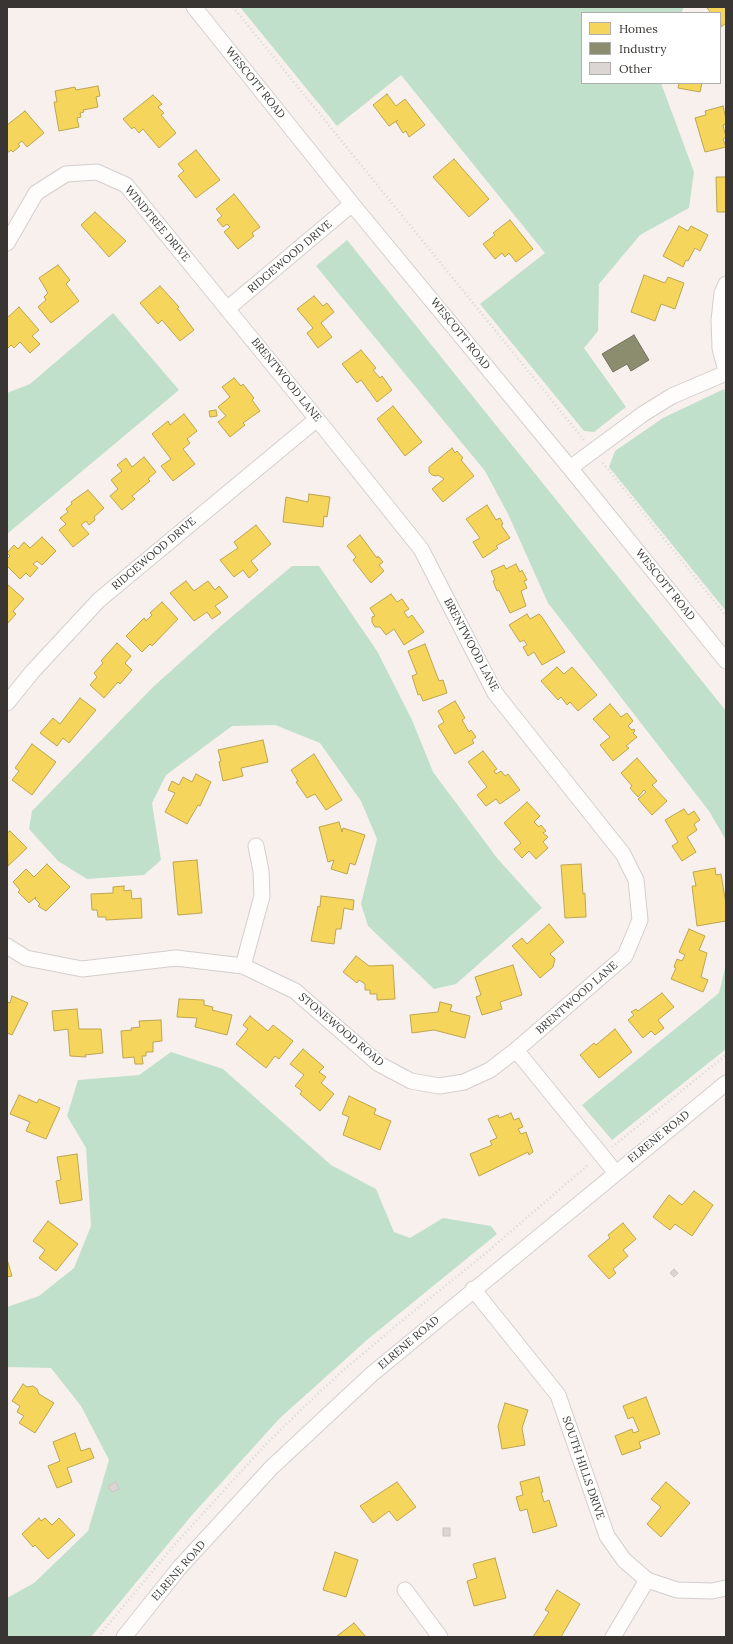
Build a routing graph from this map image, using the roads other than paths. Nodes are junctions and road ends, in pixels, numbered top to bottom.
1 (194, 7) edge
2 (352, 204) junction
3 (7, 243) edge
4 (726, 284) edge
5 (227, 309) junction
6 (726, 372) edge
7 (317, 419) junction
8 (570, 468) junction
9 (726, 661) edge
10 (7, 704) edge
11 (256, 846) dead end
12 (7, 946) edge
13 (243, 966) junction
14 (516, 1050) junction
15 (726, 1083) edge
16 (616, 1173) junction
17 (473, 1289) junction
18 (647, 1580) junction
19 (726, 1588) edge
20 (405, 1590) dead end
21 (124, 1637) edge
22 (440, 1637) edge
23 (613, 1637) edge

1 - 2 street, WESCOTT ROAD
2 - 5 street, RIDGEWOOD DRIVE
2 - 8 street, WESCOTT ROAD
3 - 5 street, WINDTREE DRIVE
4 - 6 street
5 - 7 street, BRENTWOOD LANE
6 - 8 street
7 - 10 street, RIDGEWOOD DRIVE
7 - 14 street, BRENTWOOD LANE
8 - 9 street, WESCOTT ROAD
11 - 13 street
12 - 13 street, STONEWOOD ROAD
13 - 14 street, STONEWOOD ROAD
14 - 16 street
15 - 16 street, ELRENE ROAD
16 - 17 street, ELRENE ROAD
17 - 18 street, SOUTH HILLS DRIVE
17 - 21 street, ELRENE ROAD
18 - 19 street, SOUTH HILLS DRIVE
18 - 23 street
20 - 22 street

